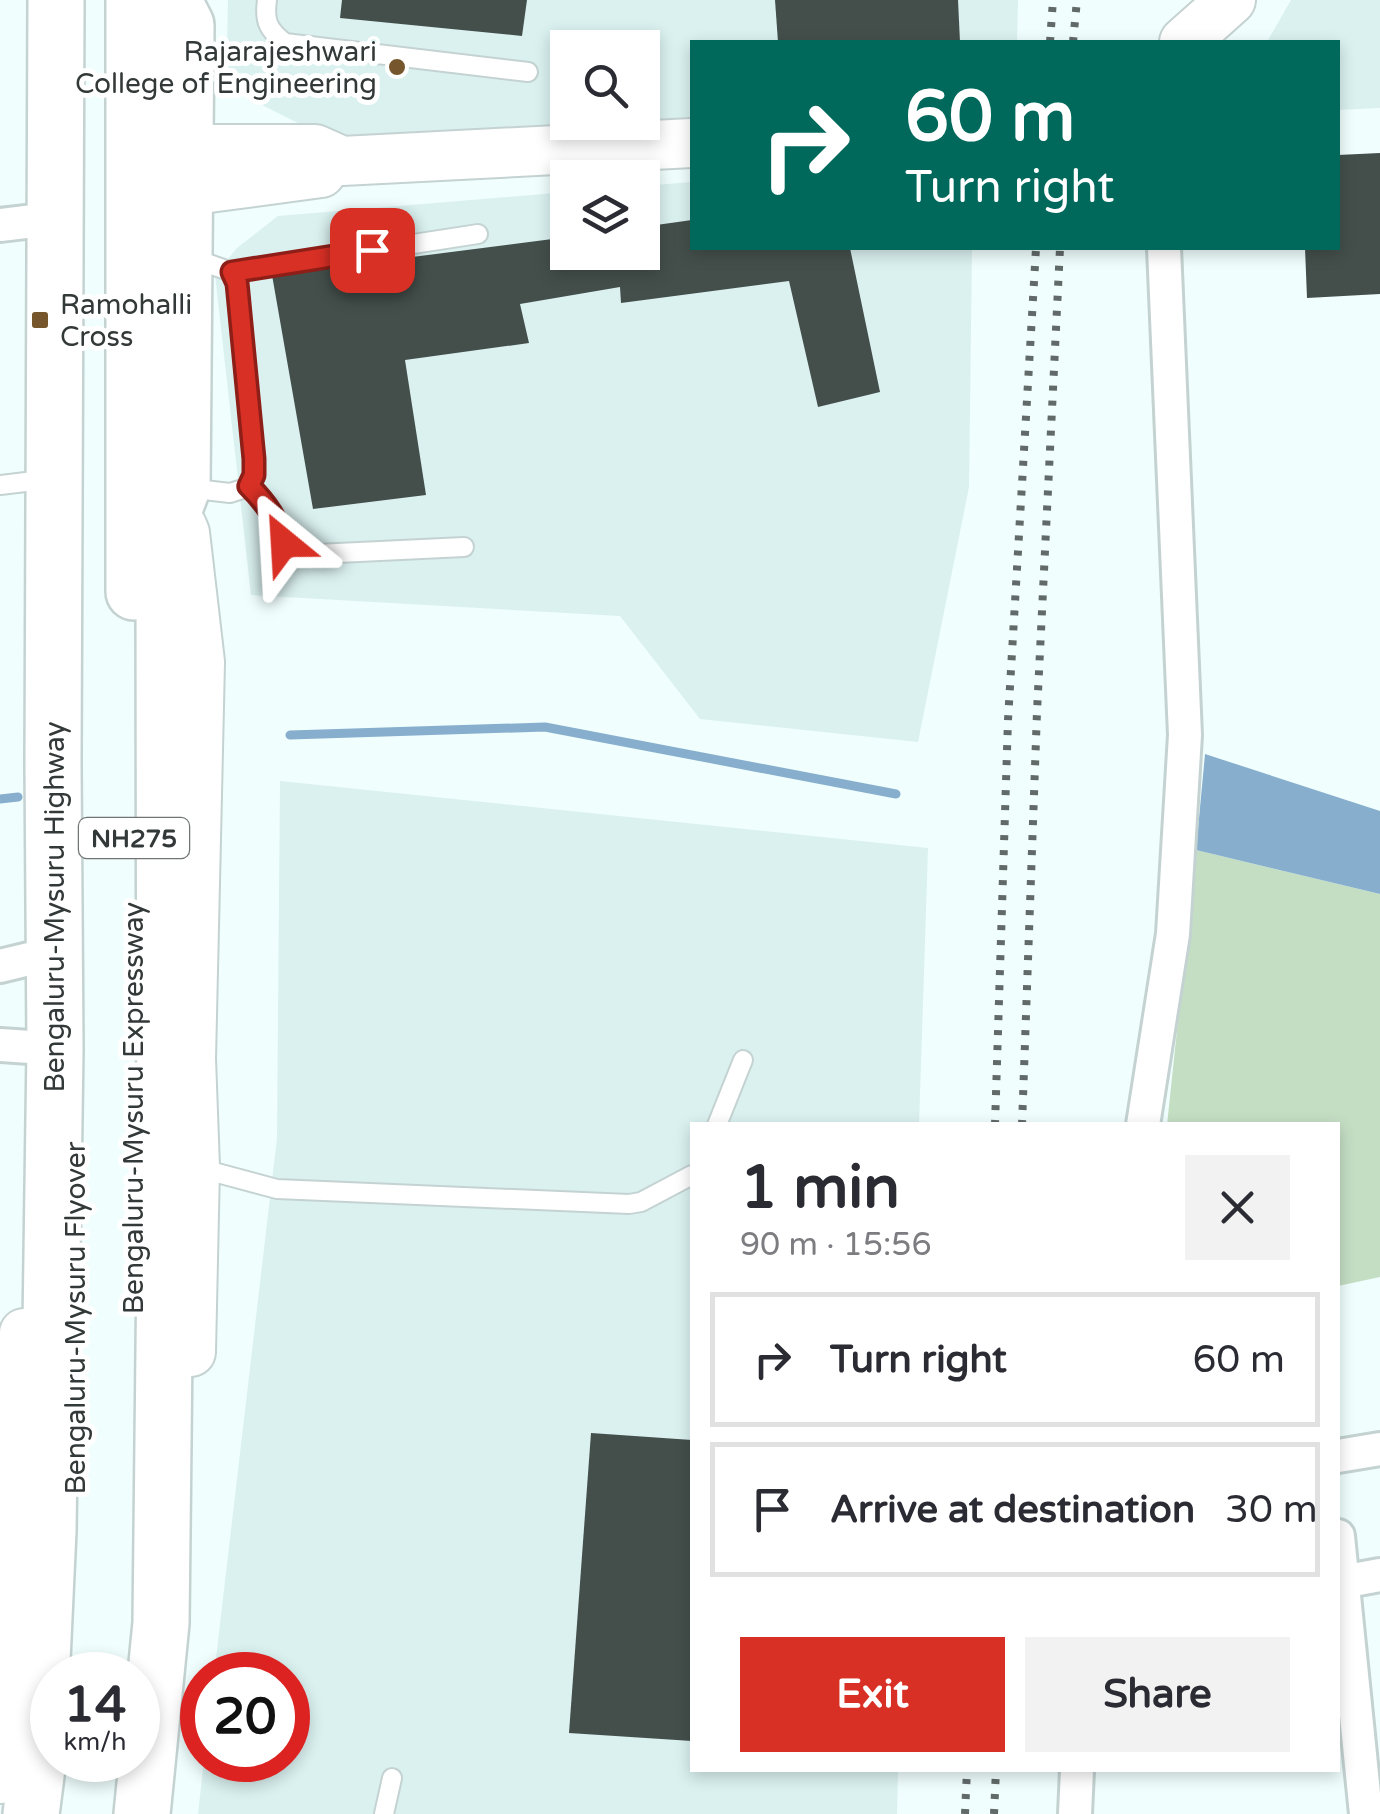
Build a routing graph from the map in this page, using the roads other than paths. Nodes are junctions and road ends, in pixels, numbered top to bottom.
1 (32, 0) edge
2 (56, 0) edge
3 (76, 0) edge
4 (134, 0) edge
5 (267, 0) edge
6 (1231, 0) edge
7 (184, 8) edge
8 (1186, 40) edge
9 (528, 72) dead end
10 (690, 143) edge
11 (186, 170) junction
12 (17, 223) edge
13 (478, 234) dead end
14 (1164, 250) edge
15 (208, 267) junction
16 (17, 483) edge
17 (249, 486) junction
18 (178, 499) junction
19 (464, 548) dead end
20 (14, 963) edge
21 (15, 1046) edge
22 (743, 1060) dead end
23 (718, 1122) edge
24 (1143, 1122) edge
25 (195, 1167) junction
26 (690, 1176) edge
27 (178, 1314) junction
28 (1380, 1449) edge
29 (1340, 1456) edge
30 (1340, 1559) edge
31 (1380, 1576) edge
32 (1342, 1582) junction
33 (74, 1652) edge
34 (133, 1652) edge
35 (1368, 1721) edge
36 (1, 1765) edge
37 (1077, 1772) edge
38 (392, 1778) dead end
39 (66, 1782) edge
40 (124, 1782) edge
41 (30, 1814) edge
42 (63, 1814) edge
43 (122, 1814) edge
44 (142, 1814) edge
45 (166, 1814) edge
46 (384, 1814) edge
47 (1075, 1814) edge
48 (1366, 1814) edge

1 - 12 street
2 - 41 highway, Bengaluru-Mysuru Highway / NH275
3 - 33 highway, Bengaluru-Mysuru Flyover / NH275
4 - 34 highway, Bengaluru-Mysuru Expressway / NH275
5 - 9 lane
6 - 8 street
7 - 11 highway, Bengaluru-Mysuru Expressway / NH275
10 - 11 street
11 - 15 highway, Bengaluru-Mysuru Expressway / NH275
12 - 16 street
13 - 15 lane
14 - 24 street
15 - 17 lane
15 - 18 highway, Bengaluru-Mysuru Expressway / NH275
16 - 20 street
17 - 18 lane
17 - 19 lane
18 - 25 street, Bengaluru-Mysuru Expressway / NH275
18 - 27 highway, Bengaluru-Mysuru Expressway / NH275
20 - 21 street
21 - 36 street
22 - 23 lane
25 - 26 lane
25 - 27 street, Bengaluru-Mysuru Expressway / NH275
27 - 44 highway, Bengaluru-Mysuru Expressway / NH275
27 - 45 street, Bengaluru-Mysuru Expressway / NH275
28 - 29 street
30 - 32 street
31 - 32 street
32 - 35 street
35 - 48 street
37 - 47 street
38 - 46 lane
39 - 42 highway
40 - 43 highway

